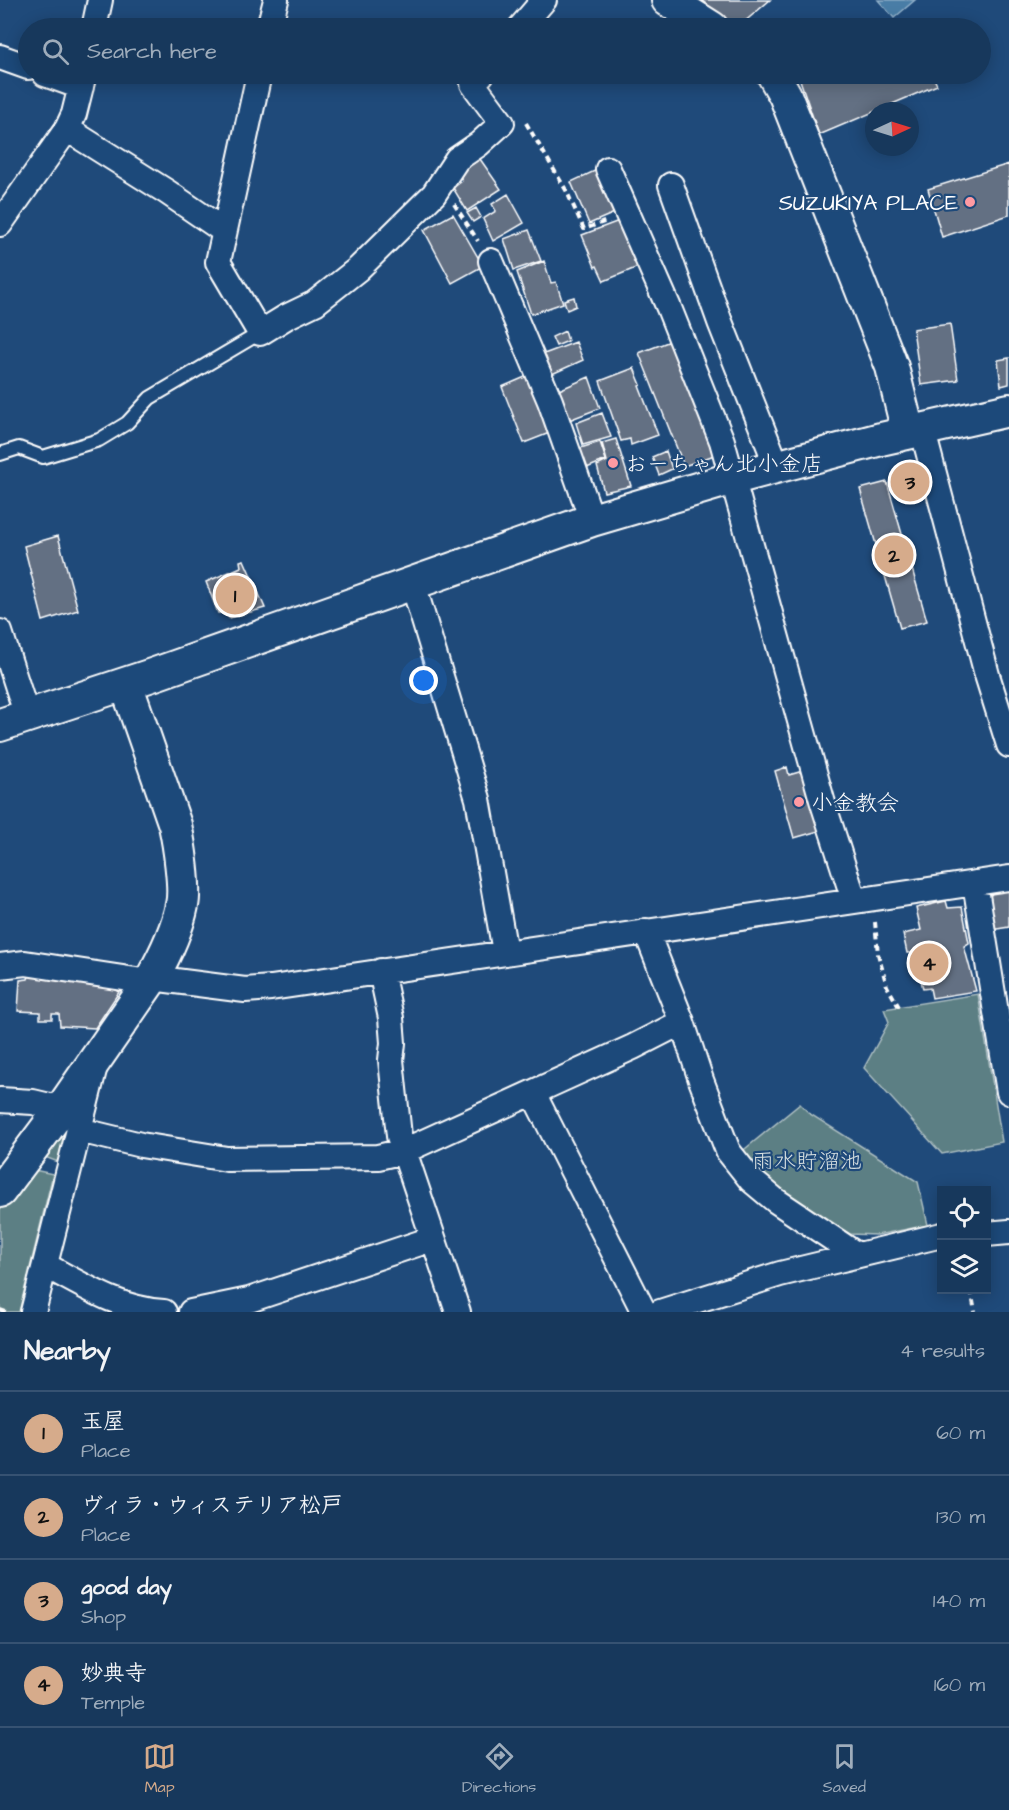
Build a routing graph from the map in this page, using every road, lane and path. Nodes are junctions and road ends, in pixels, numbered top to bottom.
1 (100, 0) edge
2 (276, 0) edge
3 (544, 0) edge
4 (671, 1) edge
5 (96, 18) edge
6 (272, 18) edge
7 (529, 18) edge
8 (697, 18) edge
9 (0, 57) edge
10 (18, 63) edge
11 (82, 84) edge
12 (257, 84) edge
13 (473, 84) edge
14 (779, 84) edge
15 (502, 123) junction
16 (67, 129) junction
17 (608, 169) dead end
18 (671, 185) dead end
19 (451, 198) dead end
20 (627, 213) junction
21 (0, 224) edge
22 (224, 231) junction
23 (491, 261) joint
24 (260, 333) junction
25 (1009, 410) edge
26 (915, 430) junction
27 (0, 454) edge
28 (777, 466) junction
29 (734, 478) junction
30 (592, 520) junction
31 (414, 584) junction
32 (0, 632) edge
33 (126, 684) junction
34 (14, 720) edge
35 (1009, 745) edge
36 (1009, 878) edge
37 (975, 883) junction
38 (863, 899) junction
39 (646, 931) junction
40 (505, 952) junction
41 (0, 966) edge
42 (381, 970) junction
43 (151, 980) junction
44 (899, 1007) dead end
45 (682, 1022) junction
46 (1009, 1092) edge
47 (533, 1093) junction
48 (0, 1100) edge
49 (75, 1118) junction
50 (404, 1151) junction
51 (0, 1191) edge
52 (1009, 1232) edge
53 (991, 1234) edge
54 (937, 1236) edge
55 (432, 1239) junction
56 (856, 1255) junction
57 (45, 1265) junction
58 (972, 1294) edge
59 (0, 1310) edge
60 (6, 1312) edge
61 (33, 1312) edge
62 (164, 1312) edge
63 (191, 1312) edge
64 (458, 1312) edge
65 (644, 1312) edge
66 (660, 1312) edge
67 (975, 1312) edge

1 - 5 street
2 - 6 street
3 - 7 street
4 - 8 street
9 - 10 street
11 - 16 street
12 - 22 street
13 - 15 street
14 - 26 street
15 - 20 path
15 - 24 street
16 - 21 street
16 - 22 street
17 - 20 street
18 - 28 street
19 - 23 path
20 - 29 street
22 - 24 street
23 - 30 street
24 - 27 lane
25 - 26 street
26 - 28 street
26 - 35 street
28 - 29 street
29 - 30 street
29 - 38 street
30 - 31 street
31 - 33 street
31 - 40 street
32 - 34 street
33 - 34 street
33 - 43 street
36 - 37 street
37 - 38 street
37 - 46 street
38 - 39 street
38 - 44 path
39 - 40 street
39 - 45 street
40 - 42 street
41 - 43 street
42 - 43 street
42 - 50 street
43 - 49 street
45 - 47 street
45 - 56 street
47 - 50 street
47 - 65 street
48 - 49 street
49 - 50 street
49 - 51 street
49 - 57 street
50 - 55 street
52 - 53 street
54 - 56 street
55 - 63 street
55 - 64 street
56 - 66 street
57 - 61 street
57 - 62 street
58 - 67 path
59 - 60 path

